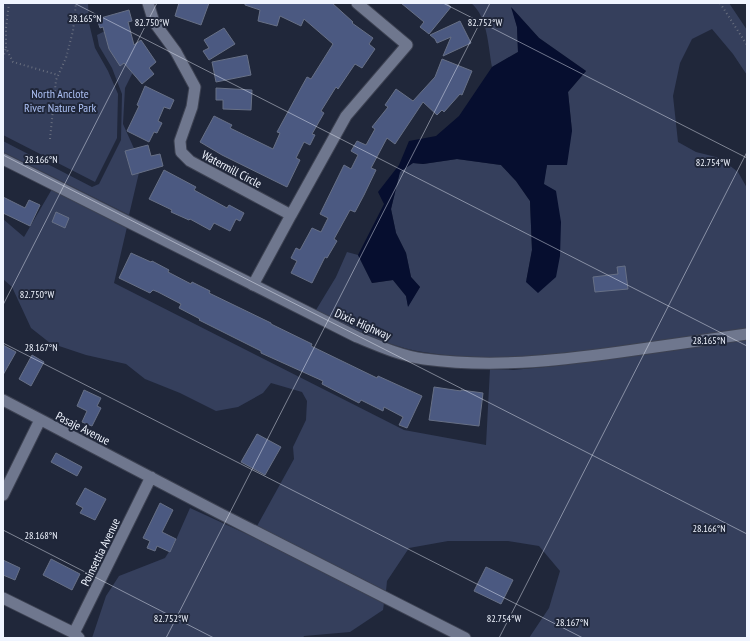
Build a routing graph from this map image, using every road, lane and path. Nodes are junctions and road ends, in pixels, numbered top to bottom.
1 (9, 3) edge
2 (76, 3) edge
3 (148, 3) edge
4 (357, 3) edge
5 (720, 3) edge
6 (747, 44) edge
7 (6, 48) junction
8 (3, 58) edge
9 (58, 75) junction
10 (50, 139) dead end
11 (3, 159) edge
12 (291, 215) junction
13 (253, 285) junction
14 (747, 334) edge
15 (3, 400) edge
16 (40, 420) junction
17 (152, 477) junction
18 (3, 495) edge
19 (3, 598) edge
20 (77, 636) edge
21 (465, 638) edge

1 - 7 path
2 - 9 path
3 - 12 street, Watermill Circle
4 - 12 street
5 - 6 path
7 - 8 path
7 - 9 path
9 - 10 path
11 - 13 street, Dixie Highway
12 - 13 street
13 - 14 street, Dixie Highway
15 - 16 street, Pasaje Avenue
16 - 17 street, Pasaje Avenue
16 - 18 street
17 - 20 street, Poinsettia Avenue
17 - 21 street, Pasaje Avenue
19 - 20 street

